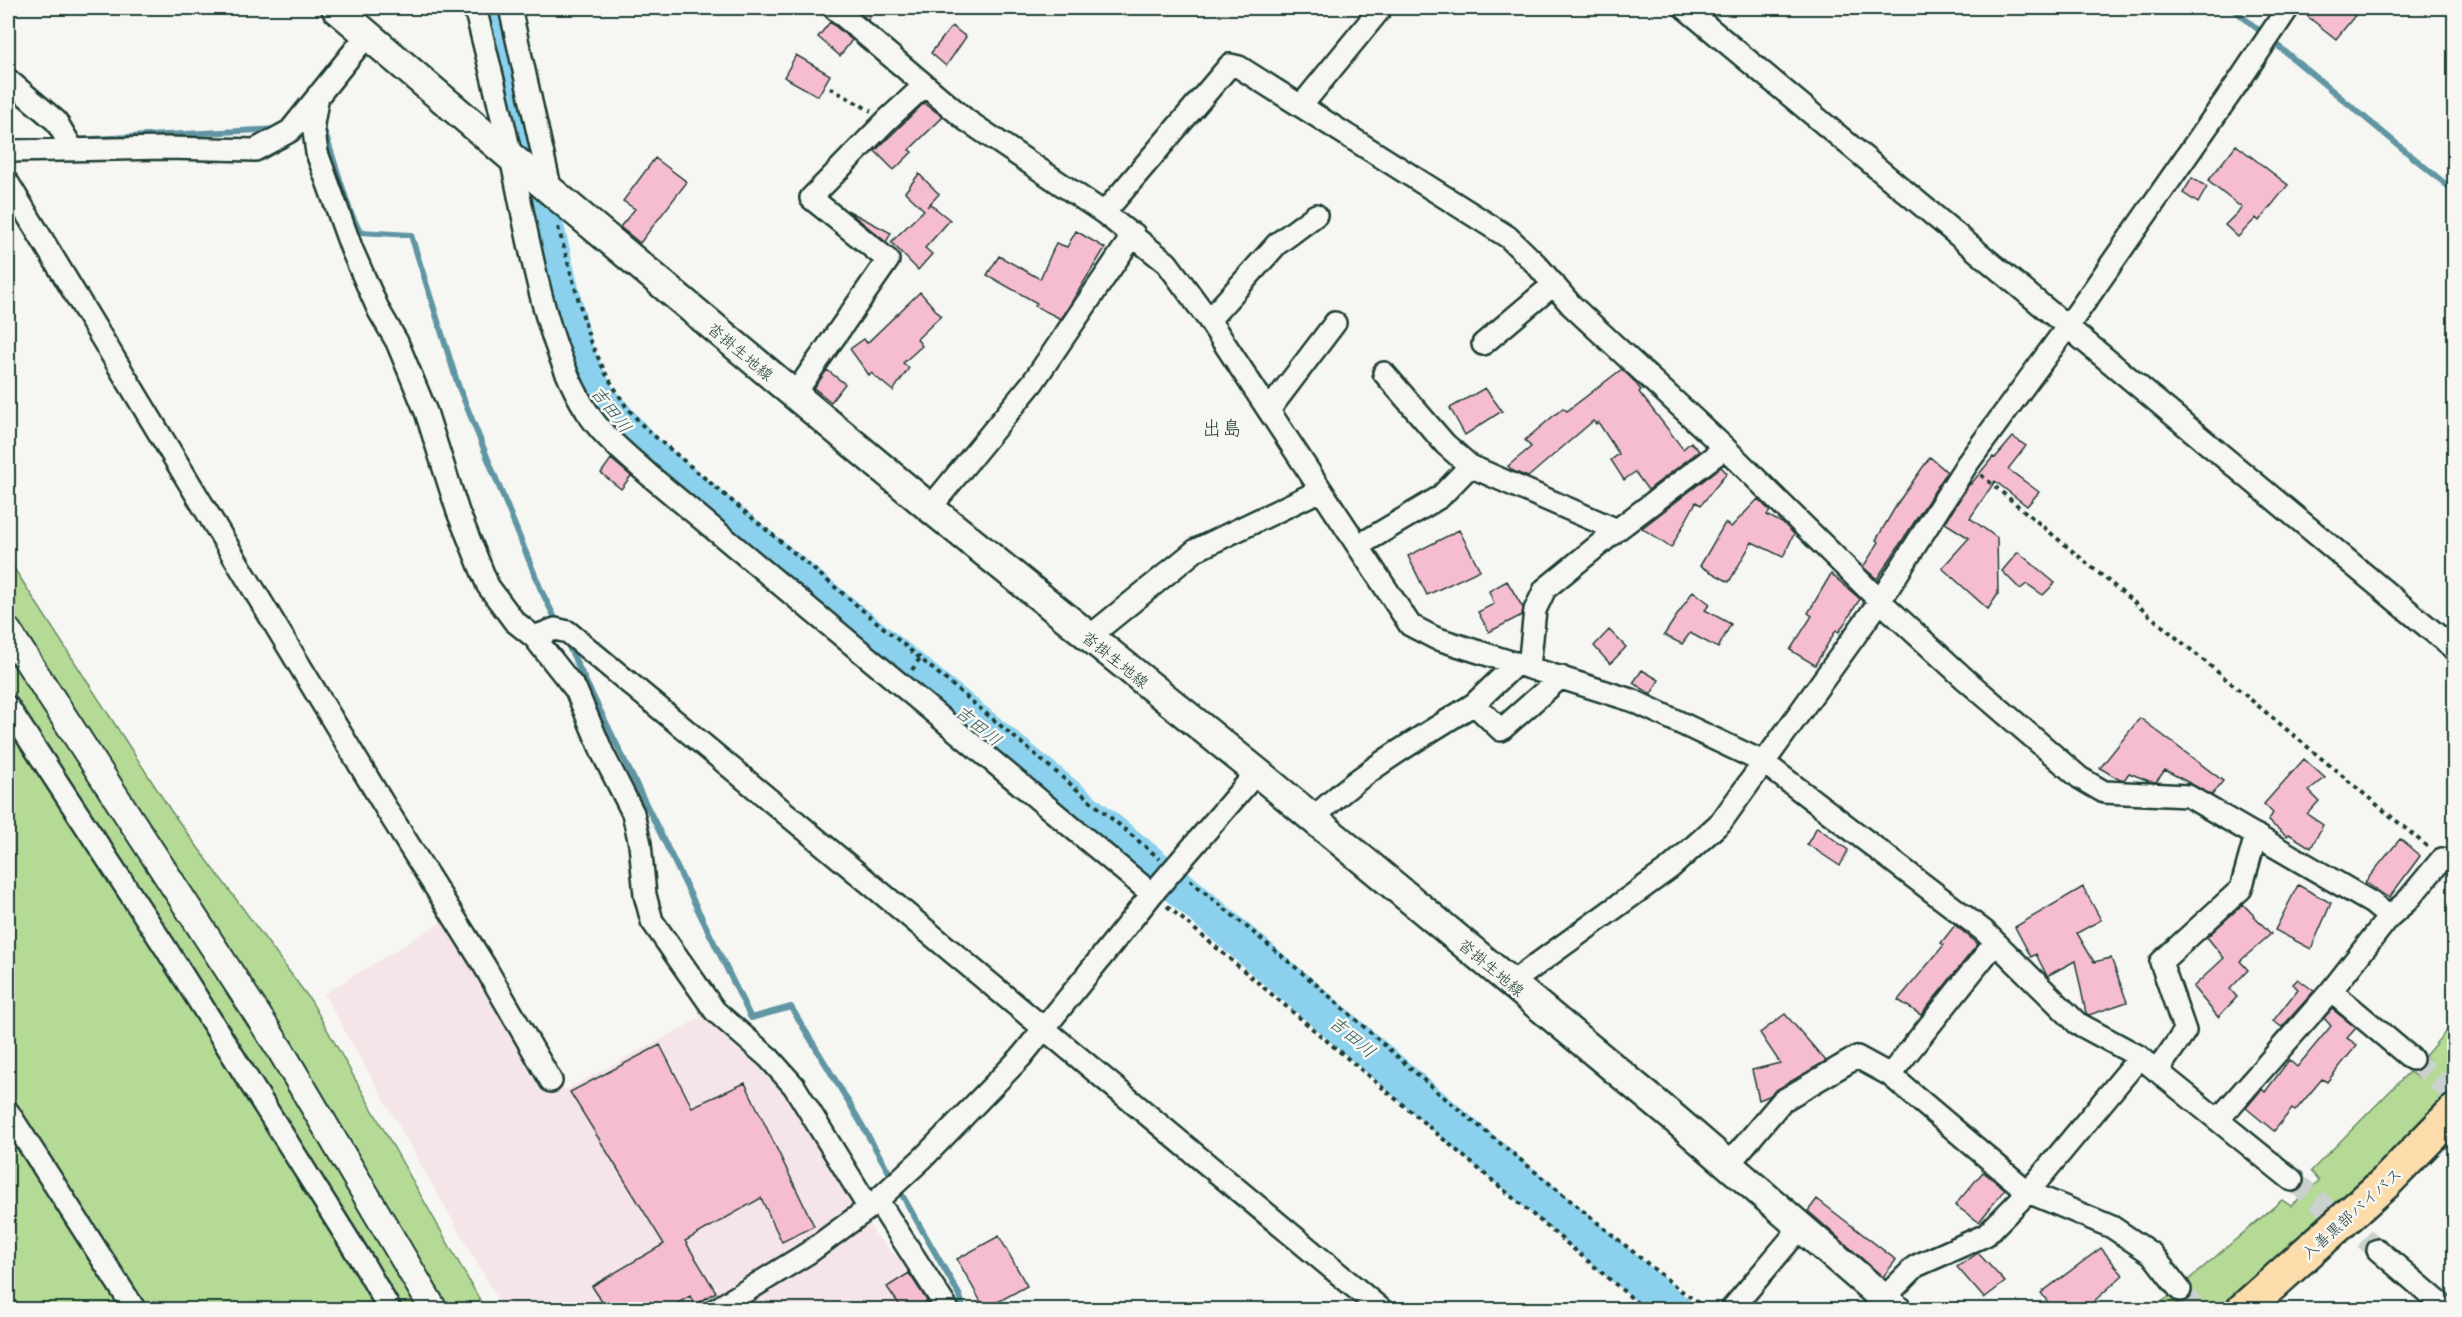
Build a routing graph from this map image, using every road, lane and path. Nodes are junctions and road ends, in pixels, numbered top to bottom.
1 (336, 8) edge
2 (475, 8) edge
3 (510, 8) edge
4 (834, 8) edge
5 (1381, 8) edge
6 (1685, 8) edge
7 (2288, 8) edge
8 (368, 34) junction
9 (8, 80) edge
10 (925, 85) junction
11 (830, 88) dead end
12 (318, 95) junction
13 (1301, 106) junction
14 (887, 120) junction
15 (72, 148) junction
16 (8, 150) edge
17 (512, 158) junction
18 (8, 183) edge
19 (550, 191) junction
20 (1104, 213) junction
21 (1316, 215) dead end
22 (1134, 234) junction
23 (1554, 284) junction
24 (1209, 320) junction
25 (1335, 323) dead end
26 (2068, 326) junction
27 (1483, 344) dead end
28 (1384, 373) dead end
29 (794, 395) junction
30 (1269, 410) junction
31 (1725, 448) junction
32 (1967, 464) junction
33 (1470, 466) junction
34 (1321, 490) junction
35 (930, 508) junction
36 (1617, 530) junction
37 (1358, 546) junction
38 (1880, 601) junction
39 (8, 631) edge
40 (534, 637) junction
41 (1089, 637) junction
42 (2454, 649) edge
43 (1523, 665) junction
44 (1561, 676) junction
45 (1474, 704) junction
46 (8, 707) edge
47 (1763, 762) junction
48 (1257, 772) junction
49 (1313, 819) junction
50 (2256, 835) junction
51 (2442, 859) joint
52 (1176, 867) junction
53 (1153, 893) junction
54 (2390, 917) junction
55 (1995, 943) junction
56 (1510, 983) junction
57 (2331, 991) junction
58 (1044, 1029) junction
59 (2140, 1057) junction
60 (2412, 1059) tunnel mouth
61 (2157, 1071) junction
62 (1890, 1075) junction
63 (551, 1081) dead end
64 (8, 1112) edge
65 (2454, 1112) edge
66 (2218, 1120) junction
67 (1728, 1165) junction
68 (2292, 1180) tunnel mouth
69 (2028, 1192) junction
70 (874, 1205) junction
71 (1801, 1227) junction
72 (2378, 1250) tunnel mouth
73 (2180, 1290) tunnel mouth
74 (1890, 1304) edge
75 (135, 1310) edge
76 (390, 1310) edge
77 (434, 1310) edge
78 (716, 1310) edge
79 (948, 1310) edge
80 (1382, 1310) edge
81 (1646, 1310) edge
82 (1708, 1310) edge
83 (1731, 1310) edge
84 (2243, 1310) edge
85 (2448, 1310) edge

1 - 8 main road, 沓掛生地線
2 - 17 street
3 - 19 street
4 - 10 street
5 - 13 street
6 - 26 street
7 - 26 street
8 - 12 street
8 - 17 main road, 沓掛生地線
9 - 15 street
10 - 14 street
10 - 20 street
11 - 14 path
12 - 15 street
12 - 40 street
13 - 20 street
13 - 23 street
14 - 29 street
15 - 16 street
17 - 19 main road, 沓掛生地線
17 - 53 street
18 - 63 street
19 - 29 main road, 沓掛生地線
19 - 52 path
20 - 22 street
21 - 24 street
22 - 24 street
22 - 35 street
23 - 27 street
23 - 31 street
24 - 30 street
25 - 30 street
26 - 32 street
26 - 42 street
28 - 33 street
29 - 35 main road, 沓掛生地線
30 - 34 street
31 - 36 street
31 - 38 street
32 - 38 street
32 - 51 path
33 - 36 street
33 - 37 street
34 - 37 street
34 - 41 street
35 - 41 main road, 沓掛生地線
36 - 43 street
37 - 43 street
38 - 47 street
38 - 50 street
39 - 77 street
40 - 58 street
40 - 70 street
41 - 48 main road, 沓掛生地線
43 - 44 street
43 - 45 street
44 - 45 street
44 - 47 street
45 - 49 street
46 - 76 street
47 - 55 street
47 - 56 street
48 - 49 main road, 沓掛生地線
48 - 52 street
49 - 56 main road, 沓掛生地線
50 - 54 street
50 - 61 street
51 - 54 street
52 - 53 street
52 - 82 path
53 - 58 street
53 - 81 path
54 - 57 street
55 - 59 street
55 - 62 street
56 - 67 main road, 沓掛生地線
57 - 60 street
57 - 66 street
58 - 70 street
58 - 80 street
59 - 61 street
59 - 69 street
61 - 66 street
62 - 67 street
62 - 69 street
64 - 75 street
65 - 84 highway, 入善黒部バイパス
66 - 68 street
67 - 71 main road, 沓掛生地線
69 - 73 street
69 - 74 street
70 - 78 street
70 - 79 street
71 - 74 main road, 沓掛生地線
71 - 83 street
72 - 85 street

